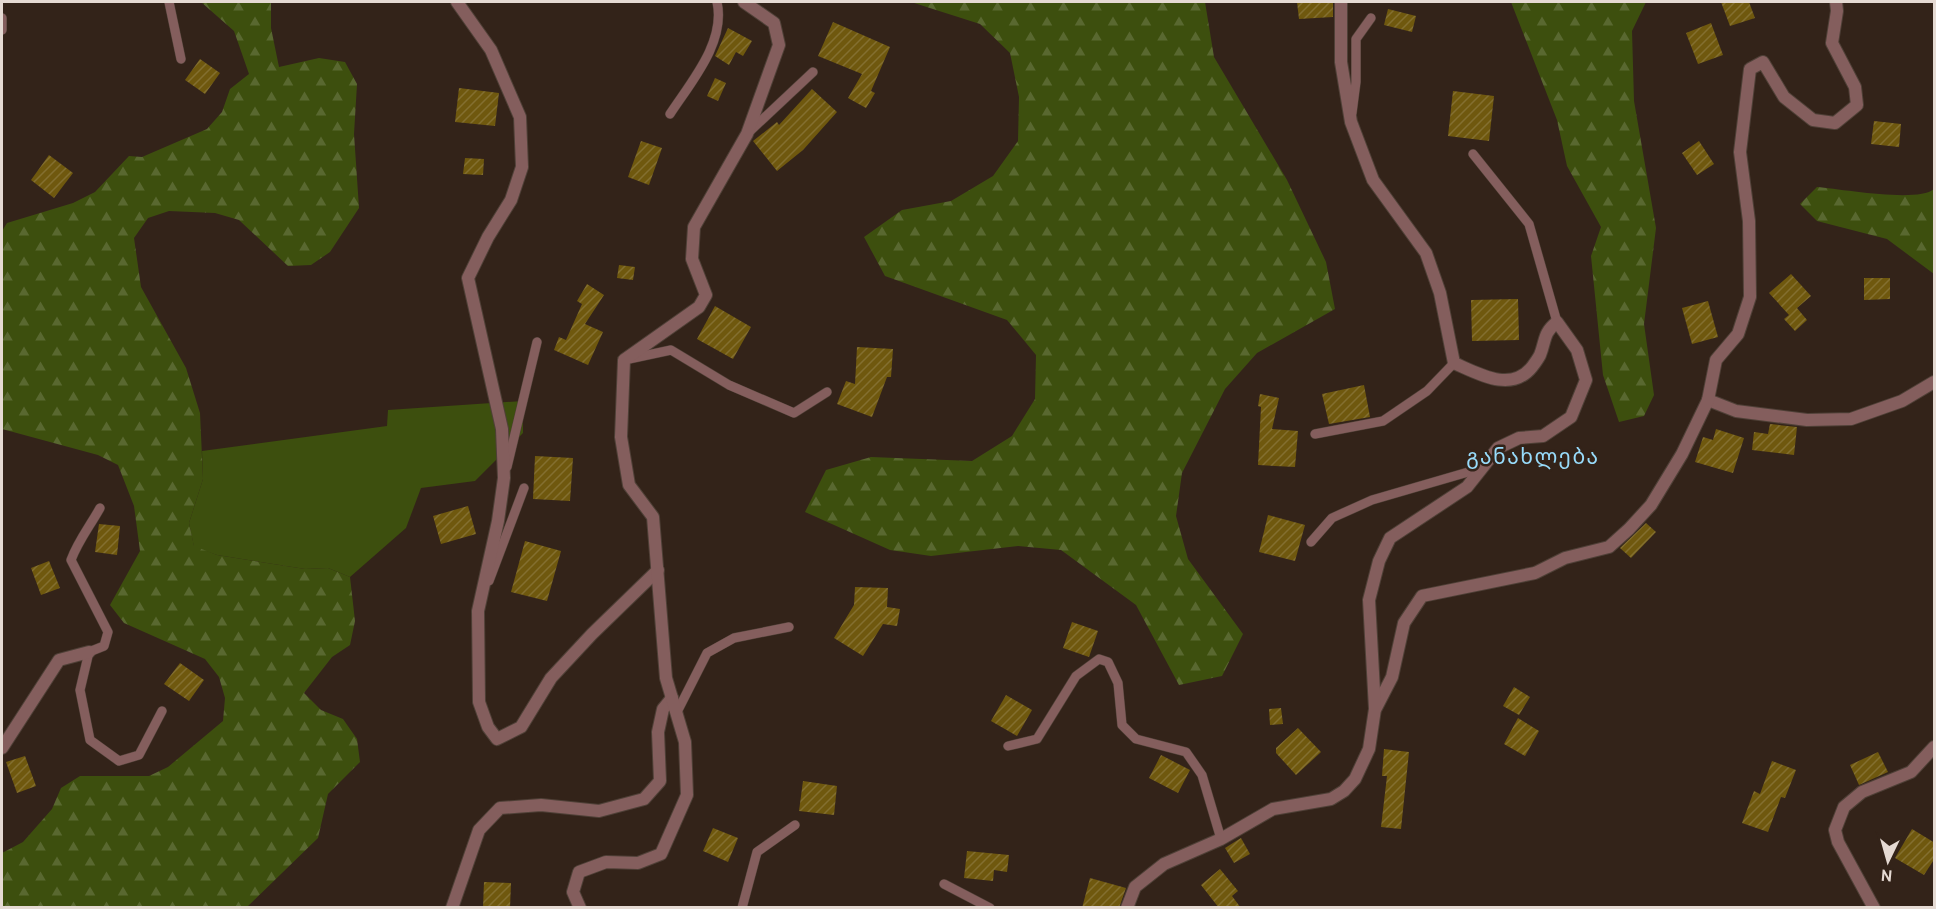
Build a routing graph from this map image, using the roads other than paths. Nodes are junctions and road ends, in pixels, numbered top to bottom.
1 (169, 2) edge
2 (457, 2) edge
3 (717, 2) edge
4 (744, 2) edge
5 (1341, 2) edge
6 (1836, 2) edge
7 (2, 18) edge
8 (1371, 18) dead end
9 (2, 30) edge
10 (181, 59) dead end
11 (813, 72) dead end
12 (670, 114) dead end
13 (1351, 122) junction
14 (747, 134) junction
15 (1473, 154) dead end
16 (1557, 322) junction
17 (537, 342) dead end
18 (624, 360) junction
19 (1454, 363) junction
20 (1935, 382) edge
21 (827, 392) dead end
22 (1708, 400) junction
23 (1315, 434) dead end
24 (1482, 468) junction
25 (504, 478) junction
26 (524, 488) dead end
27 (100, 508) dead end
28 (1311, 542) dead end
29 (658, 570) junction
30 (478, 611) junction
31 (789, 627) dead end
32 (89, 652) junction
33 (672, 698) junction
34 (1375, 709) junction
35 (162, 711) dead end
36 (676, 714) junction
37 (1008, 746) dead end
38 (1935, 747) edge
39 (2, 748) edge
40 (795, 825) dead end
41 (1221, 838) junction
42 (944, 884) dead end
43 (452, 908) edge
44 (580, 908) edge
45 (742, 908) edge
46 (990, 908) edge
47 (1126, 908) edge
48 (1874, 908) edge

1 - 10 lane
2 - 25 street
3 - 12 lane
4 - 14 street
5 - 13 street
6 - 22 street
7 - 9 lane
8 - 13 lane
11 - 14 lane
13 - 19 street
14 - 18 street
15 - 16 lane
16 - 19 street
16 - 24 street
17 - 25 lane
18 - 21 lane
18 - 29 street
19 - 23 lane
20 - 22 street
22 - 34 street
24 - 28 lane
24 - 34 street
25 - 30 street
26 - 30 lane
27 - 32 lane
29 - 30 street
29 - 33 street
31 - 36 lane
32 - 35 lane
32 - 39 street
33 - 36 street
33 - 43 street
34 - 41 street
36 - 44 street
37 - 41 lane
38 - 48 street
40 - 45 lane
41 - 47 street
42 - 46 lane

